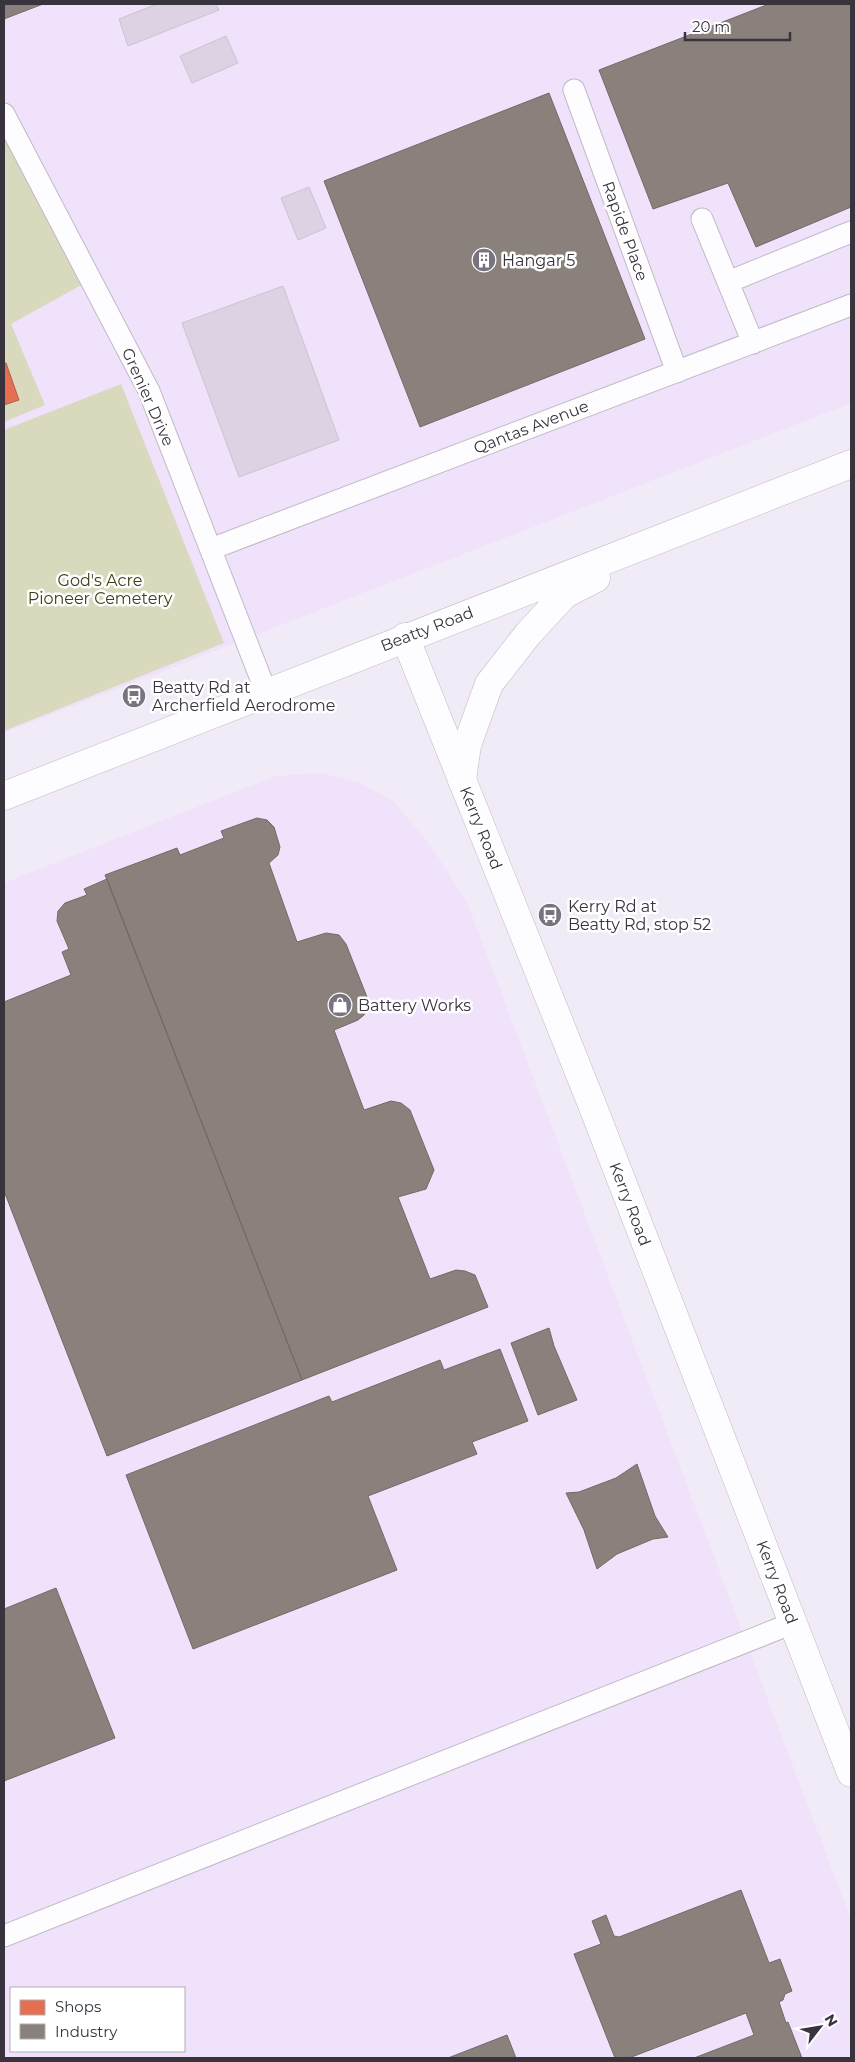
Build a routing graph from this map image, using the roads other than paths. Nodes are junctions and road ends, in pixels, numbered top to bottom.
1 (574, 90) dead end
2 (5, 120) edge
3 (702, 219) dead end
4 (851, 232) edge
5 (728, 282) junction
6 (851, 305) edge
7 (753, 342) junction
8 (677, 372) junction
9 (851, 464) edge
10 (699, 523) junction
11 (211, 549) junction
12 (405, 637) junction
13 (266, 692) junction
14 (462, 780) junction
15 (4, 796) edge
16 (793, 1623) junction
17 (851, 1773) edge
18 (4, 1936) edge

1 - 8 lane, Rapide Place
2 - 11 lane, Grenier Drive
3 - 5 lane
4 - 5 lane
5 - 7 lane
6 - 7 lane, Qantas Avenue
7 - 8 lane, Qantas Avenue
8 - 11 lane, Qantas Avenue
9 - 10 main road, Beatty Road
10 - 12 main road, Beatty Road
10 - 14 main road
11 - 13 lane, Grenier Drive
12 - 13 main road, Beatty Road
12 - 14 main road, Kerry Road
13 - 15 main road, Beatty Road
14 - 16 main road, Kerry Road
16 - 17 main road, Kerry Road
16 - 18 lane

